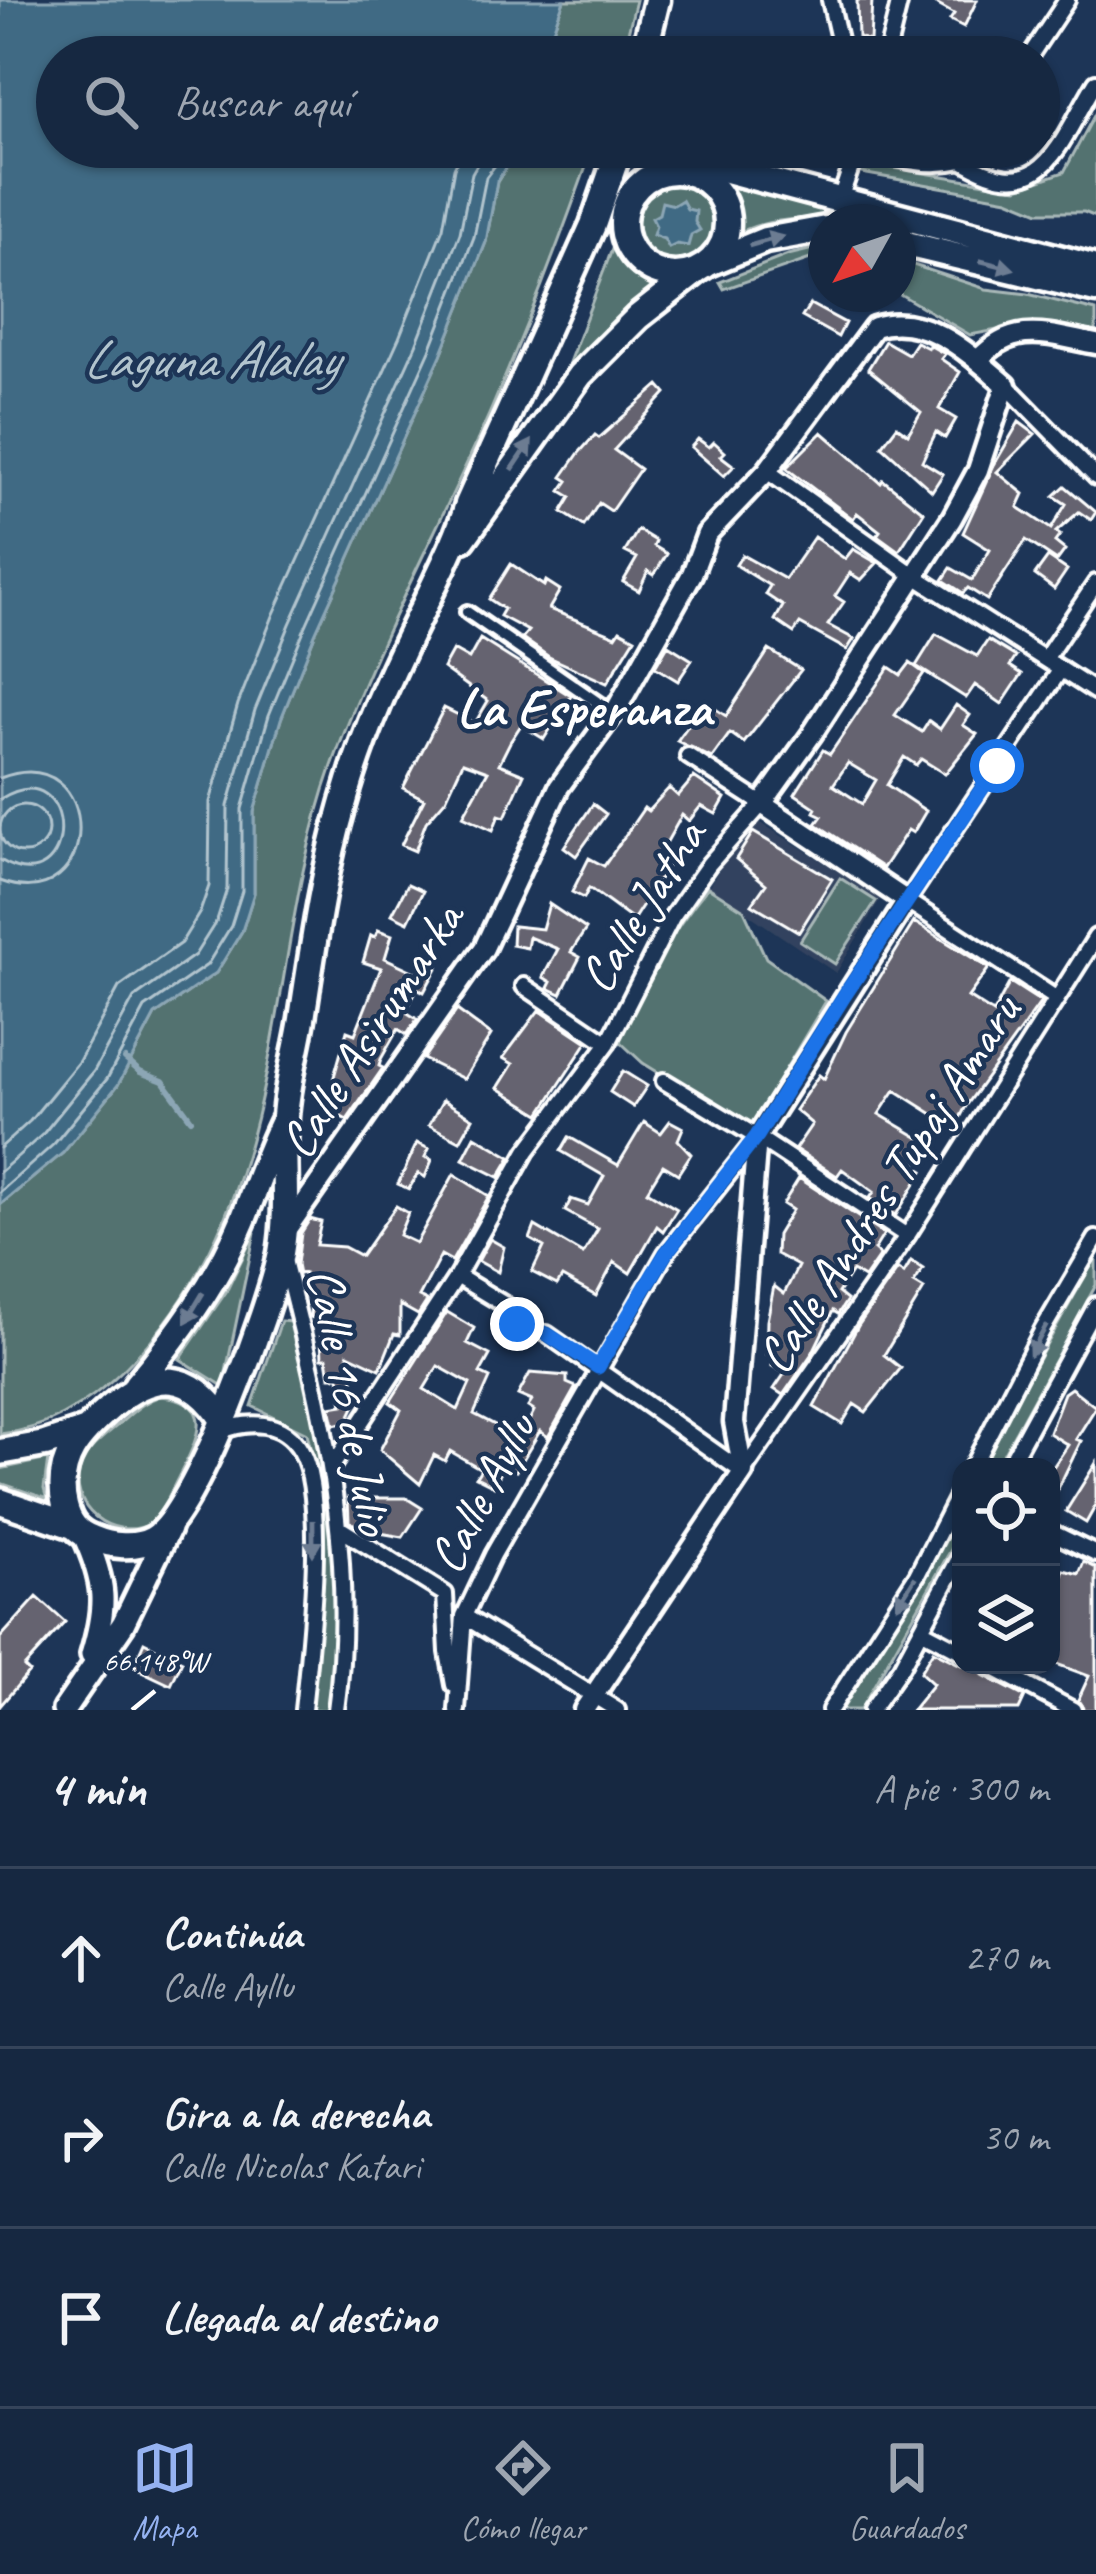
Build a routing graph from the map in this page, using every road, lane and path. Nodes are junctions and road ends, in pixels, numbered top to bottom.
1 (657, 0) edge
2 (830, 0) edge
3 (900, 0) edge
4 (1066, 0) edge
5 (649, 36) edge
6 (839, 36) edge
7 (891, 36) edge
8 (1043, 36) edge
9 (1096, 82) edge
10 (1060, 144) edge
11 (613, 168) edge
12 (616, 168) edge
13 (677, 168) edge
14 (690, 168) edge
15 (699, 168) edge
16 (851, 168) edge
17 (980, 168) edge
18 (1043, 168) edge
19 (639, 185) junction
20 (839, 202) junction
21 (614, 203) junction
22 (593, 225) junction
23 (808, 232) edge
24 (624, 233) junction
25 (916, 246) edge
26 (704, 267) junction
27 (1096, 268) edge
28 (1096, 290) edge
29 (1096, 344) edge
30 (978, 360) junction
31 (1006, 385) junction
32 (767, 471) junction
33 (1096, 478) edge
34 (454, 550) junction
35 (915, 576) junction
36 (1096, 583) edge
37 (467, 612) dead end
38 (1045, 659) junction
39 (1061, 669) junction
40 (1096, 692) edge
41 (613, 713) junction
42 (688, 756) dead end
43 (762, 804) junction
44 (907, 901) junction
45 (1096, 938) edge
46 (524, 986) dead end
47 (1057, 999) junction
48 (608, 1043) junction
49 (664, 1082) dead end
50 (285, 1117) junction
51 (757, 1136) junction
52 (907, 1236) junction
53 (1096, 1239) edge
54 (282, 1243) junction
55 (457, 1276) junction
56 (1096, 1305) edge
57 (510, 1308) joint
58 (547, 1334) joint
59 (598, 1367) junction
60 (136, 1385) junction
61 (220, 1426) junction
62 (84, 1431) junction
63 (0, 1452) edge
64 (977, 1458) edge
65 (1013, 1458) edge
66 (333, 1465) junction
67 (743, 1472) junction
68 (0, 1501) edge
69 (952, 1506) edge
70 (339, 1528) junction
71 (169, 1529) junction
72 (78, 1531) junction
73 (1060, 1536) edge
74 (1096, 1554) edge
75 (955, 1566) edge
76 (464, 1616) junction
77 (922, 1630) junction
78 (952, 1646) edge
79 (87, 1673) junction
80 (1005, 1674) edge
81 (588, 1702) edge
82 (457, 1706) edge
83 (64, 1710) edge
84 (303, 1710) edge
85 (336, 1710) edge
86 (617, 1710) edge
87 (830, 1710) edge
88 (872, 1710) edge
89 (1073, 1710) edge

1 - 5 main road
2 - 6 street
3 - 7 street
4 - 8 street
9 - 10 street
11 - 22 main road
12 - 21 main road
13 - 19 main road
14 - 26 main road
15 - 20 main road
16 - 20 street
17 - 18 street
19 - 21 main road
19 - 24 main road
20 - 27 main road
21 - 22 main road
21 - 24 main road
22 - 34 main road
26 -> 23 main road
24 - 26 main road
25 -> 28 main road
34 -> 26 main road
29 - 30 street
30 - 31 street
30 - 32 street, Calle Asirumarka
31 - 33 street
31 - 35 street, Calle Jatha
32 - 35 street
32 - 41 street, Calle Asirumarka
34 - 50 main road
35 - 38 street
35 - 43 street, Calle Jatha
36 - 38 street
37 - 41 street
38 - 39 street
39 - 40 street
39 - 44 street, Calle Ayllu
41 - 54 street, Calle Asirumarka
42 - 43 street
43 - 44 street
43 - 48 street, Calle Jatha
44 - 47 street
44 - 51 street, Calle Ayllu
45 - 47 street, Calle Andres Tupaj Amaru
46 - 48 street
47 - 52 street, Calle Andres Tupaj Amaru
48 - 55 street, Calle Jatha
49 - 51 street
50 - 54 main road
50 -> 60 main road
51 - 52 street
51 - 59 street, Calle Ayllu
51 - 67 street
52 - 67 street, Calle Andres Tupaj Amaru
53 -> 64 street
54 - 61 main road
54 - 66 street, Calle 16 de Julio
55 - 57 street
55 - 66 street, Calle Jatha
56 - 65 street
57 - 58 street
58 - 59 street
59 - 67 street
59 - 76 street, Calle Ayllu
60 - 61 main road
60 - 62 main road
61 - 71 main road
61 -> 84 street, Calle 16 de Julio
62 - 63 main road
62 - 72 main road
66 - 70 street, Calle 16 de Julio
67 - 81 street
68 - 72 main road
69 -> 87 street
70 - 82 street
70 - 85 street, Calle 16 de Julio
71 - 72 main road
71 - 79 main road
72 - 79 main road
73 - 74 street
75 - 77 street
76 - 81 street
76 - 82 street, Calle Ayllu
77 - 78 street
77 - 88 street
79 - 83 main road
80 - 89 street
81 - 86 street

